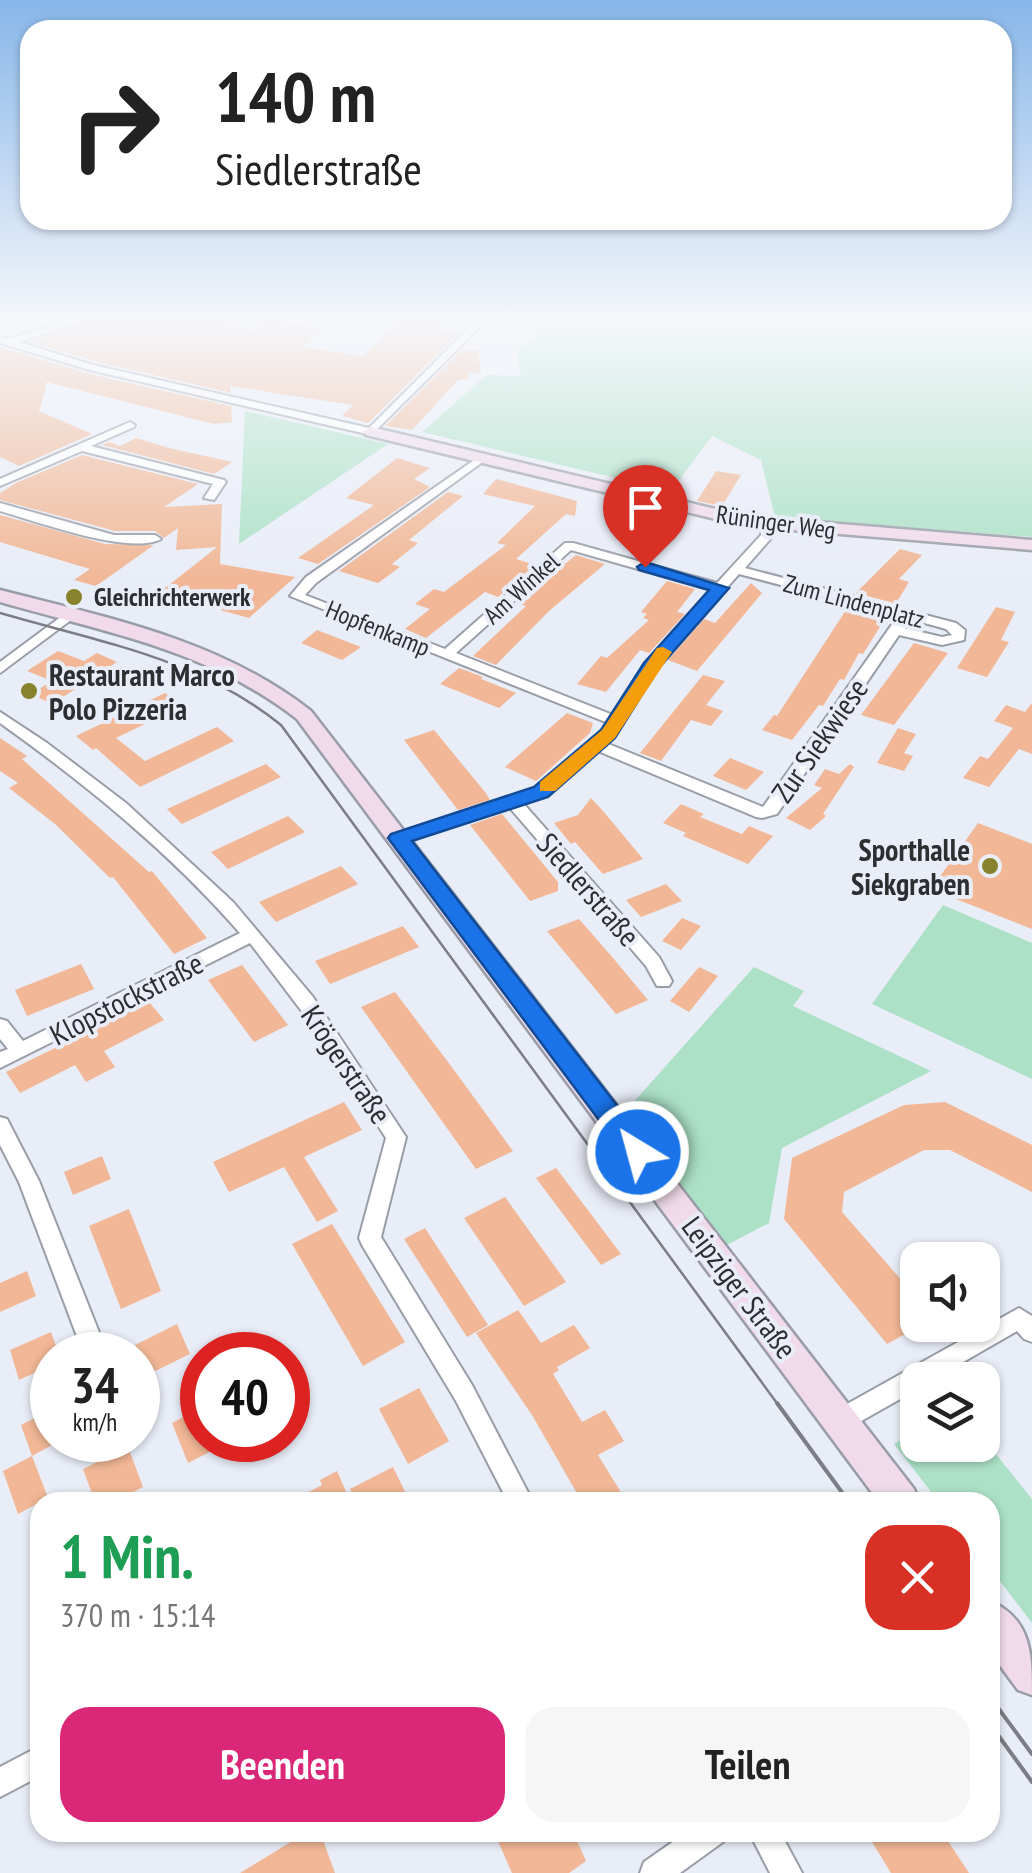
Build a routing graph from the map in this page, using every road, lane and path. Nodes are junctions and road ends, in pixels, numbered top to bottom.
1 (256, 405) edge
2 (397, 405) edge
3 (130, 425) dead end
4 (371, 432) junction
5 (84, 448) junction
6 (480, 459) junction
7 (0, 484) edge
8 (210, 498) dead end
9 (0, 507) edge
10 (768, 524) junction
11 (155, 540) dead end
12 (1032, 546) edge
13 (738, 570) junction
14 (720, 588) junction
15 (0, 596) edge
16 (906, 614) junction
17 (66, 617) junction
18 (897, 630) junction
19 (446, 655) junction
20 (0, 669) edge
21 (0, 716) edge
22 (616, 720) junction
23 (597, 745) junction
24 (512, 800) junction
25 (398, 838) junction
26 (252, 935) junction
27 (663, 980) dead end
28 (0, 1026) edge
29 (20, 1050) junction
30 (0, 1061) edge
31 (0, 1125) edge
32 (87, 1332) edge
33 (1032, 1332) edge
34 (840, 1421) junction
35 (510, 1492) edge
36 (893, 1492) edge
37 (1000, 1633) edge
38 (1032, 1676) edge
39 (30, 1766) edge
40 (0, 1783) edge
41 (699, 1842) edge
42 (769, 1842) edge
43 (654, 1873) edge
44 (787, 1873) edge

1 - 4 street, Rüninger Weg
2 - 4 street
3 - 5 street
4 - 6 street, Rüninger Weg
5 - 7 street
5 - 8 street
6 - 10 street, Rüninger Weg
6 - 19 street, Hopfenkamp
9 - 11 street
10 - 12 street, Rüninger Weg
10 - 13 street, Siedlerstraße
13 - 14 street, Siedlerstraße
13 - 16 street, Zum Lindenplatz
14 - 19 street, Am Winkel
14 - 22 street, Siedlerstraße
15 - 17 street, Leipziger Straße
16 - 18 street, Zur Siekwiese
16 - 18 street, Zum Lindenplatz
17 - 20 street
17 - 25 street, Leipziger Straße
18 - 23 street, Zur Siekwiese
19 - 22 street, Hopfenkamp
21 - 26 street, Krögerstraße
22 - 23 street, Siedlerstraße
23 - 24 street, Siedlerstraße
24 - 25 street, Siedlerstraße
24 - 27 street, Siedlerstraße
25 - 34 street, Leipziger Straße
26 - 29 street, Klopstockstraße
26 - 35 street, Krögerstraße
28 - 29 street
29 - 30 street, Klopstockstraße
31 - 32 street
33 - 34 street
34 - 36 street, Leipziger Straße
37 - 38 street
39 - 40 street
41 - 43 street
42 - 44 street

